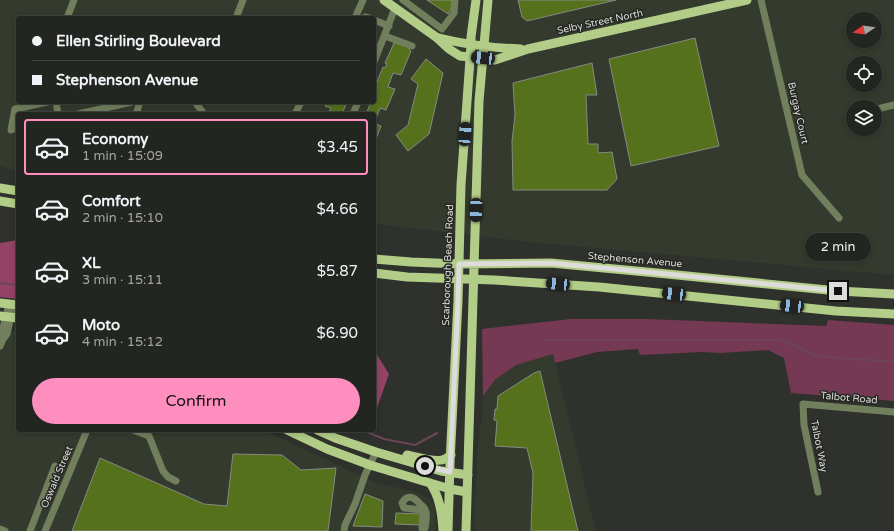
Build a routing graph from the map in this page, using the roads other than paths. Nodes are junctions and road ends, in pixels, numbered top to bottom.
1 (74, 0) edge
2 (243, 0) edge
3 (363, 0) edge
4 (384, 0) edge
5 (403, 0) edge
6 (455, 0) edge
7 (476, 0) edge
8 (488, 0) edge
9 (747, 0) edge
10 (761, 0) edge
11 (395, 8) junction
12 (68, 16) edge
13 (237, 16) edge
14 (356, 16) edge
15 (376, 21) edge
16 (389, 26) junction
17 (385, 36) junction
18 (436, 37) junction
19 (472, 45) junction
20 (412, 46) dead end
21 (484, 46) junction
22 (528, 49) junction
23 (376, 57) edge
24 (471, 57) junction
25 (483, 58) junction
26 (38, 104) edge
27 (123, 104) edge
28 (894, 105) edge
29 (882, 108) edge
30 (87, 112) edge
31 (15, 129) edge
32 (0, 188) edge
33 (16, 191) edge
34 (0, 201) edge
35 (16, 204) edge
36 (839, 218) dead end
37 (376, 259) edge
38 (459, 264) junction
39 (474, 264) junction
40 (376, 274) edge
41 (458, 278) junction
42 (473, 279) junction
43 (894, 294) edge
44 (10, 304) edge
45 (894, 314) edge
46 (9, 317) edge
47 (1, 342) edge
48 (803, 404) joint
49 (894, 412) edge
50 (86, 432) edge
51 (138, 432) edge
52 (291, 432) edge
53 (321, 432) edge
54 (376, 452) junction
55 (451, 455) junction
56 (370, 465) junction
57 (55, 466) dead end
58 (450, 472) junction
59 (468, 475) junction
60 (176, 481) dead end
61 (430, 483) junction
62 (450, 489) junction
63 (466, 492) junction
64 (818, 492) dead end
65 (38, 512) junction
66 (50, 518) junction
67 (423, 528) joint
68 (0, 529) edge
69 (5, 531) edge
70 (30, 531) edge
71 (45, 531) edge
72 (344, 531) edge
73 (443, 531) edge
74 (448, 531) edge
75 (466, 531) edge

1 - 12 street
2 - 13 street
3 - 14 street
4 - 11 main road
5 - 6 street
7 - 19 main road, Scarborough Beach Road
8 - 21 main road
9 - 22 main road, Selby Street North
10 - 36 street, Burgay Court
11 - 16 street
11 - 18 main road
15 - 16 street
16 - 17 street
17 - 20 street
17 - 23 street
18 - 19 main road, Selby Street North
18 - 24 main road, Selby Street North
19 - 21 main road, Selby Street North
19 - 24 main road, Scarborough Beach Road
21 - 22 main road, Selby Street North
21 - 25 main road
22 - 25 main road, Selby Street North
24 - 25 main road, Selby Street North
24 - 38 main road, Scarborough Beach Road
25 - 39 main road
26 - 31 street
27 - 30 street
28 - 29 street
32 - 33 main road
34 - 35 main road
37 - 38 main road, Stephenson Avenue
38 - 39 main road, Stephenson Avenue
38 - 41 main road, Scarborough Beach Road
39 - 42 main road
39 - 43 main road, Stephenson Avenue
40 - 41 main road
41 - 42 main road
41 - 55 main road, Scarborough Beach Road
42 - 45 main road
42 - 59 main road
44 - 46 street
46 - 47 street
48 - 49 street, Talbot Road
48 - 64 street, Talbot Way
50 - 66 street, Oswald Street
51 - 60 street
52 - 56 main road
53 - 54 main road
54 - 55 main road
54 - 56 street
54 - 58 main road
55 - 58 main road, Scarborough Beach Road
56 - 61 main road
56 - 72 street
57 - 65 street
58 - 59 main road
58 - 62 main road, Scarborough Beach Road
59 - 63 main road
61 - 62 main road
61 - 73 main road
62 - 63 main road
62 - 74 main road, Scarborough Beach Road
63 - 75 main road
65 - 66 street
65 - 70 street
66 - 71 street, Oswald Street
67 - 67 street
68 - 69 street

